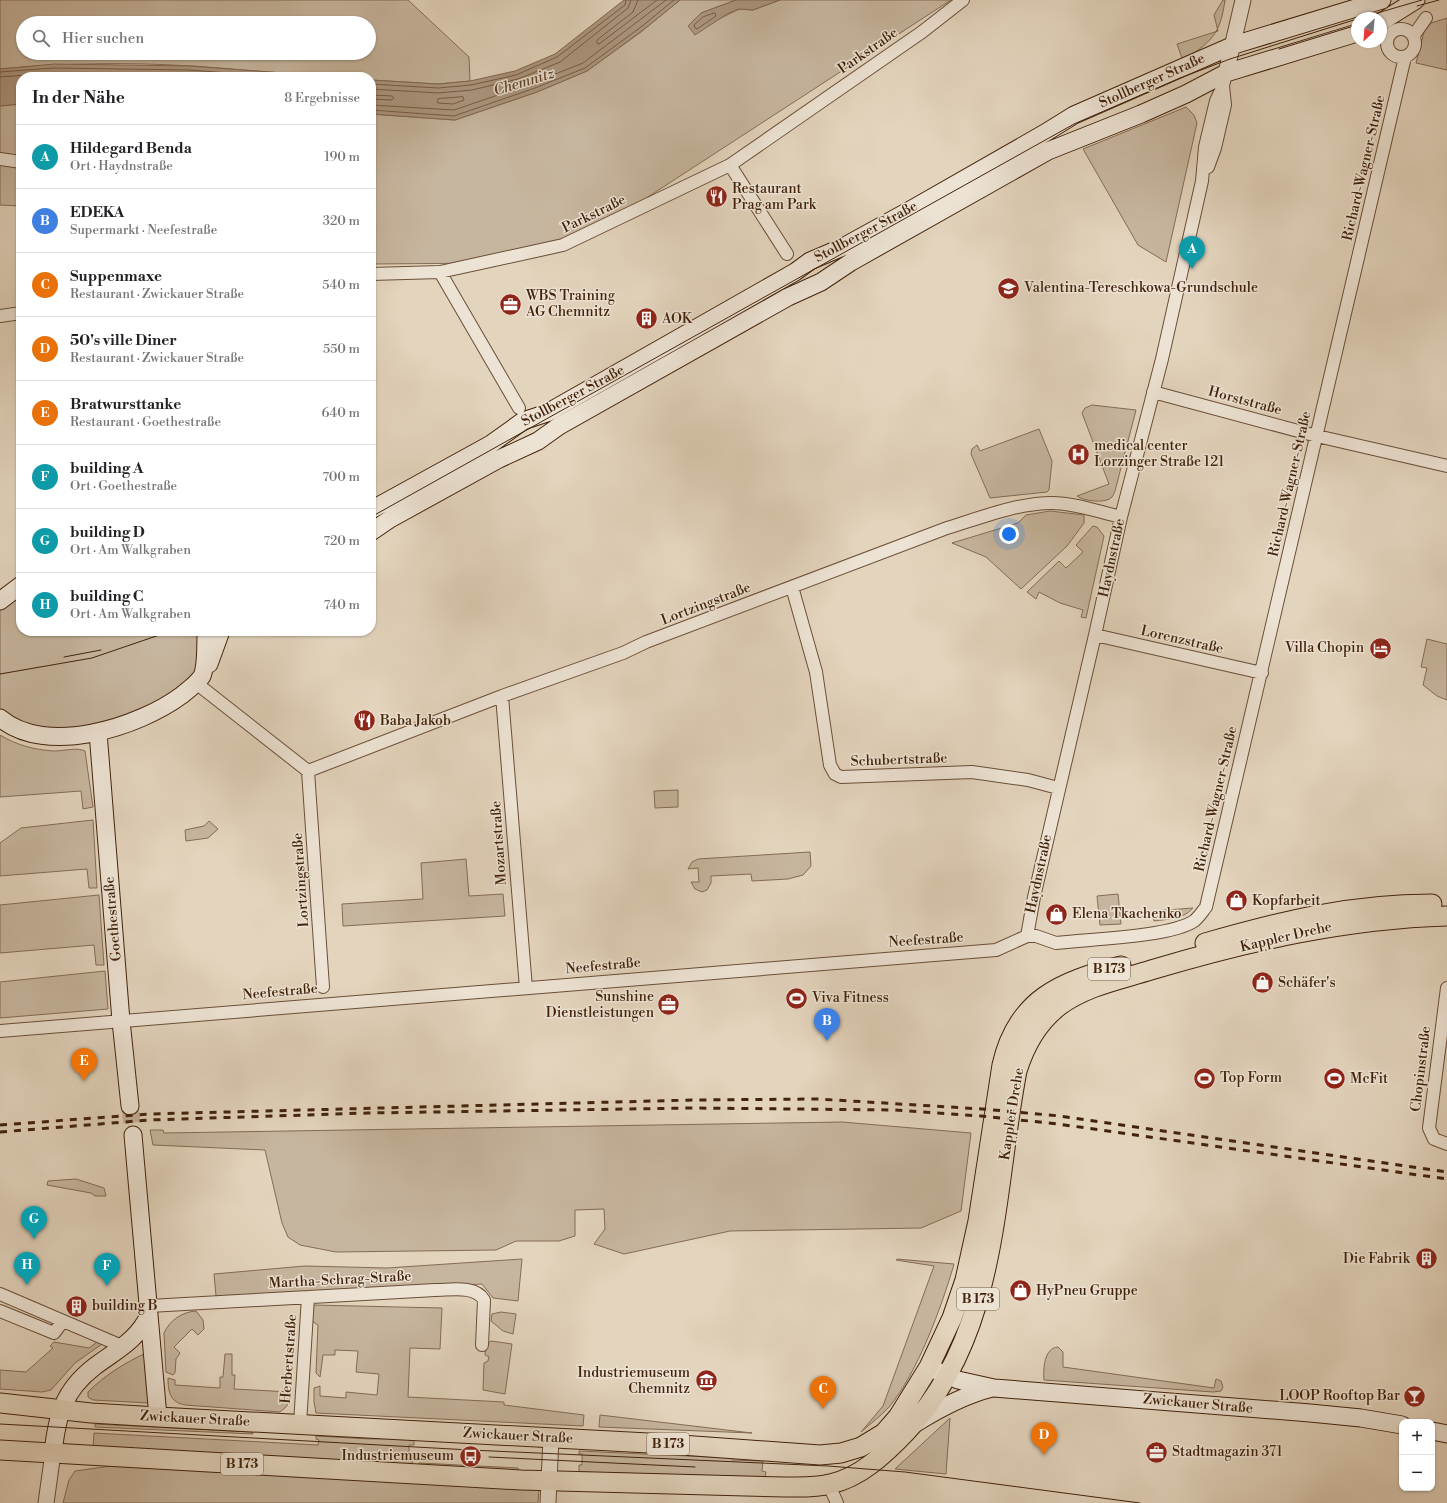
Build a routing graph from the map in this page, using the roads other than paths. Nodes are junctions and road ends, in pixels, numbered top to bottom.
1 (963, 0) edge
2 (1243, 0) edge
3 (1382, 0) edge
4 (1416, 0) edge
5 (1387, 18) edge
6 (1426, 18) dead end
7 (1351, 35) edge
8 (1414, 36) junction
9 (1234, 45) junction
10 (1405, 57) junction
11 (1225, 80) junction
12 (0, 159) edge
13 (16, 161) edge
14 (730, 165) junction
15 (787, 254) dead end
16 (440, 272) junction
17 (376, 274) edge
18 (16, 314) edge
19 (0, 316) edge
20 (1153, 392) junction
21 (519, 408) dead end
22 (1317, 436) junction
23 (1447, 466) edge
24 (376, 507) edge
25 (1121, 517) junction
26 (376, 529) edge
27 (792, 587) junction
28 (16, 589) edge
29 (0, 601) edge
30 (1095, 635) junction
31 (205, 636) edge
32 (219, 636) edge
33 (1262, 673) junction
34 (200, 679) junction
35 (502, 696) junction
36 (0, 718) edge
37 (98, 732) junction
38 (308, 771) junction
39 (1058, 788) junction
40 (1447, 904) edge
41 (1447, 916) edge
42 (1027, 936) junction
43 (323, 987) dead end
44 (526, 988) junction
45 (1447, 988) edge
46 (121, 1021) junction
47 (0, 1031) edge
48 (130, 1106) tunnel mouth
49 (133, 1135) tunnel mouth
50 (1447, 1144) edge
51 (0, 1294) edge
52 (308, 1297) junction
53 (0, 1311) edge
54 (149, 1311) junction
55 (63, 1321) junction
56 (482, 1345) dead end
57 (124, 1347) junction
58 (929, 1367) junction
59 (948, 1376) junction
60 (994, 1388) junction
61 (0, 1403) edge
62 (60, 1409) junction
63 (158, 1417) junction
64 (300, 1424) junction
65 (913, 1424) junction
66 (1399, 1424) edge
67 (1435, 1432) edge
68 (1447, 1434) edge
69 (551, 1438) junction
70 (0, 1450) edge
71 (53, 1453) junction
72 (549, 1481) junction
73 (829, 1485) junction
74 (47, 1500) edge
75 (548, 1503) edge
76 (837, 1503) edge

1 - 14 street, Parkstraße
2 - 9 street, Haydnstraße
3 - 9 main road, Stollberger Straße
4 - 5 main road
6 - 8 street, Richard-Wagner-Straße
7 - 11 main road, Stollberger Straße
8 - 10 street, Richard-Wagner-Straße
8 - 10 street
9 - 11 street, Haydnstraße
9 - 24 main road, Stollberger Straße
10 - 22 street, Richard-Wagner-Straße
11 - 20 street, Haydnstraße
11 - 26 main road, Stollberger Straße
12 - 13 street
14 - 15 street
14 - 16 street, Parkstraße
16 - 17 street, Parkstraße
16 - 21 street
18 - 19 street
20 - 22 street, Horststraße
20 - 25 street, Haydnstraße
22 - 23 street, Horststraße
22 - 33 street, Richard-Wagner-Straße
25 - 27 street, Lortzingstraße
25 - 30 street, Haydnstraße
27 - 35 street, Lortzingstraße
27 - 39 street, Schubertstraße
28 - 29 main road
30 - 33 street, Lorenzstraße
30 - 39 street, Haydnstraße
31 - 34 main road
32 - 34 main road
33 - 42 street, Richard-Wagner-Straße
34 - 37 main road
34 - 38 street
35 - 38 street, Lortzingstraße
35 - 44 street, Mozartstraße
36 - 37 main road
37 - 46 main road, Goethestraße
38 - 43 street, Lortzingstraße
39 - 42 street, Haydnstraße
40 - 58 main road, Kappler Drehe / B 173
41 - 59 main road, Kappler Drehe / B 173
42 - 44 street, Neefestraße
44 - 46 street, Neefestraße
45 - 50 street, Chopinstraße
46 - 47 street, Neefestraße
46 - 48 main road, Goethestraße
49 - 54 main road
51 - 55 street
52 - 54 street, Martha-Schrag-Straße
52 - 56 street, Martha-Schrag-Straße
52 - 64 street, Herbertstraße
53 - 55 street
54 - 57 main road
54 - 63 main road
55 - 57 street
57 - 62 main road
58 - 59 main road, Zwickauer Straße
58 - 69 main road, Zwickauer Straße / B 173
59 - 60 main road, Zwickauer Straße
59 - 65 main road, Kappler Drehe / B 173
60 - 65 main road, Zwickauer Straße
60 - 66 main road, Zwickauer Straße
61 - 62 main road, Zwickauer Straße / B 173
62 - 63 main road, Zwickauer Straße / B 173
62 - 71 main road
63 - 64 main road, Zwickauer Straße / B 173
64 - 69 main road, Zwickauer Straße / B 173
65 - 73 main road, Zwickauer Straße / B 173
67 - 68 main road
69 - 72 street
70 - 71 main road, Zwickauer Straße / B 173
71 - 72 main road, Zwickauer Straße / B 173
71 - 74 street
72 - 73 main road, Zwickauer Straße / B 173
72 - 75 street
73 - 76 street

